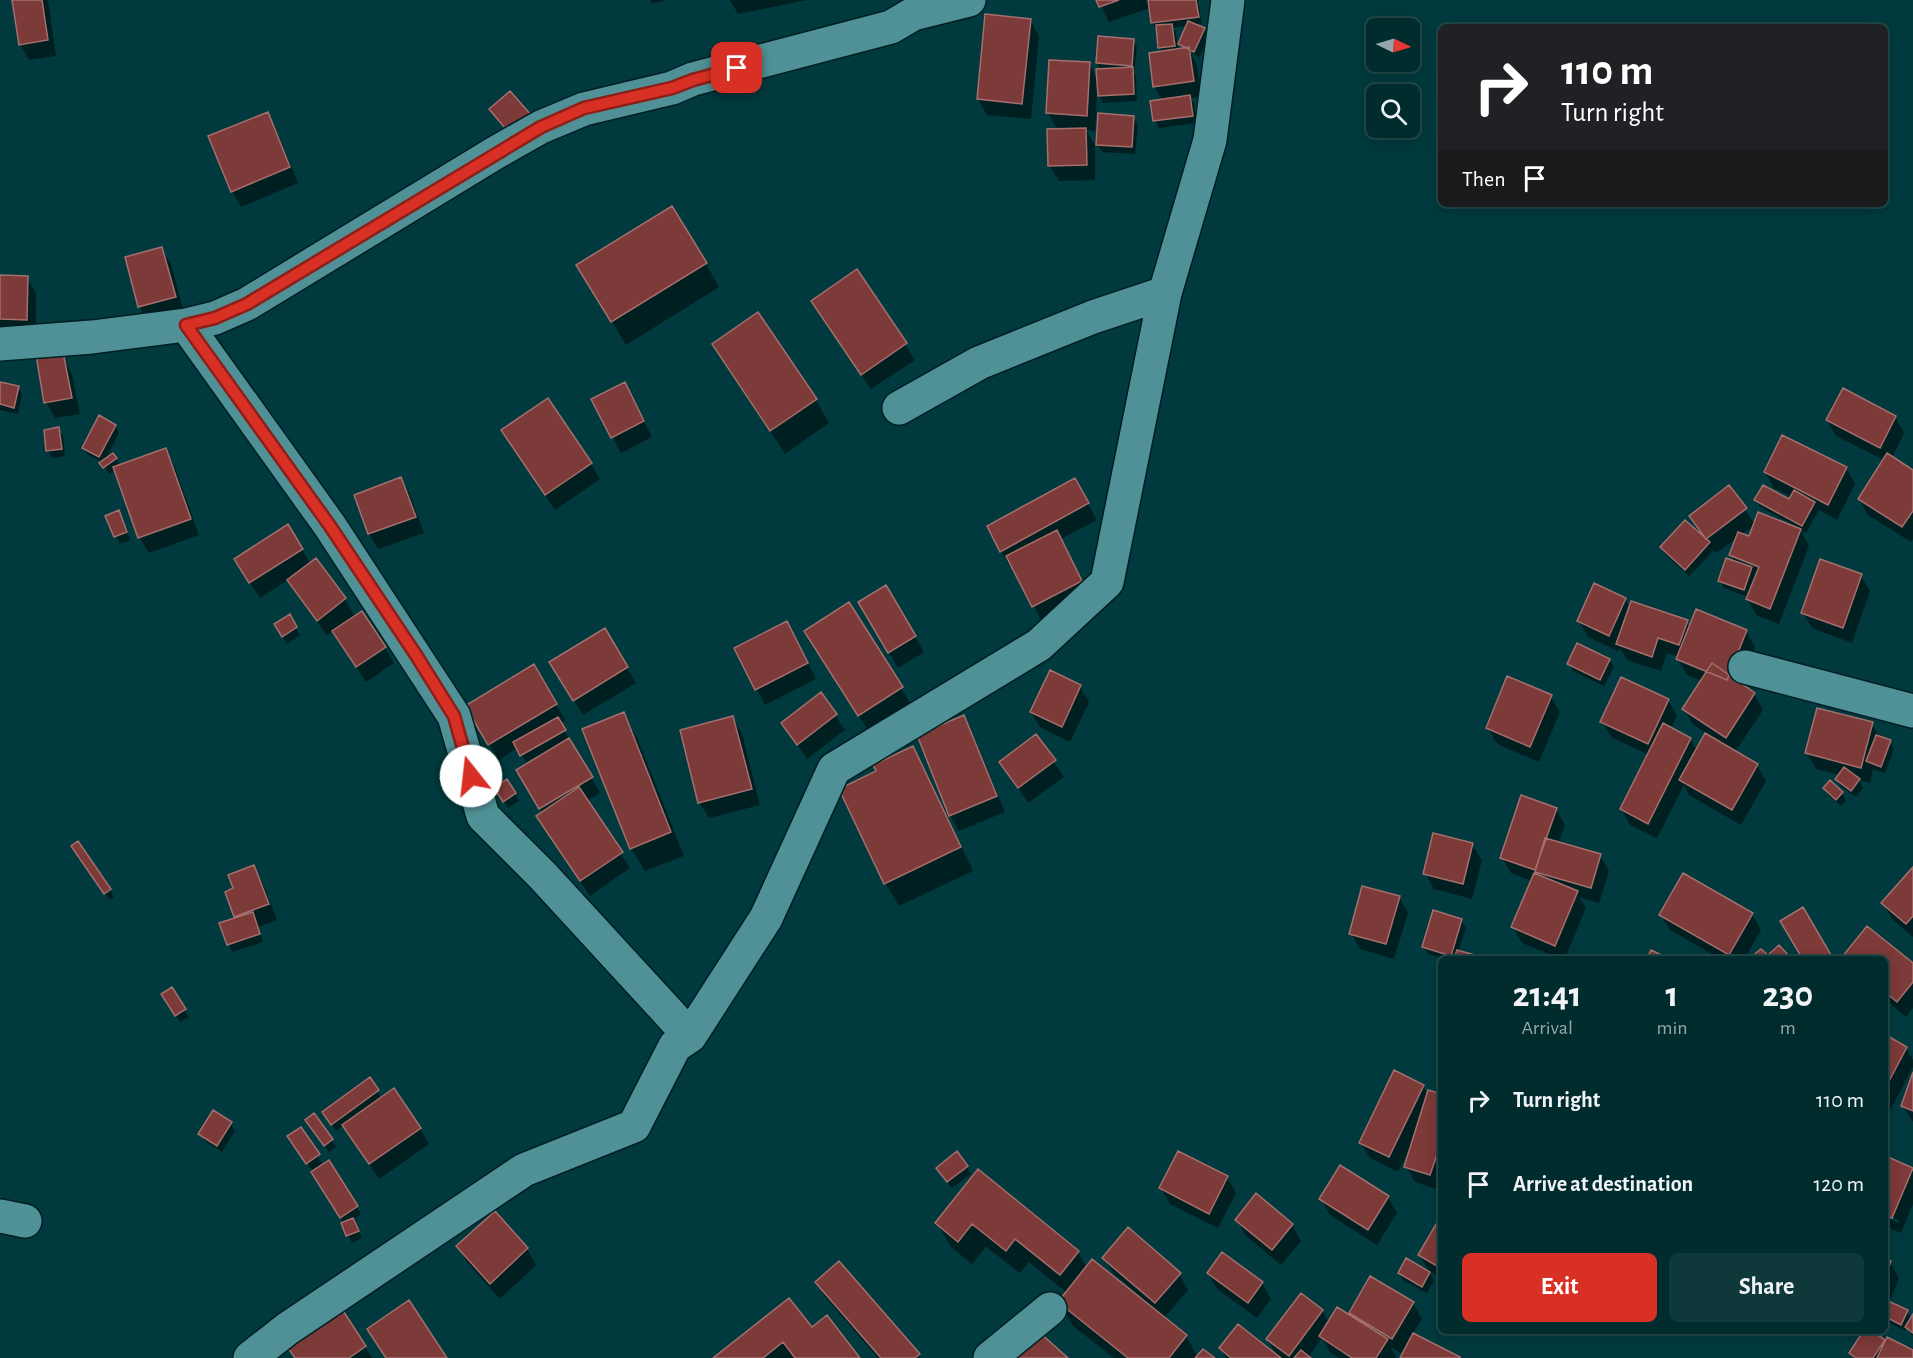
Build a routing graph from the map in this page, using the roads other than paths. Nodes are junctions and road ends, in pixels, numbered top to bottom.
1 (969, 0) edge
2 (1228, 0) edge
3 (1166, 293) junction
4 (186, 325) junction
5 (0, 344) edge
6 (899, 408) dead end
7 (1745, 667) dead end
8 (1913, 711) edge
9 (690, 1036) junction
10 (1050, 1309) dead end
11 (250, 1358) edge
12 (990, 1358) edge

1 - 4 street
2 - 3 street
3 - 6 street
3 - 9 street
4 - 5 street
4 - 9 street
7 - 8 street
9 - 11 street
10 - 12 street

